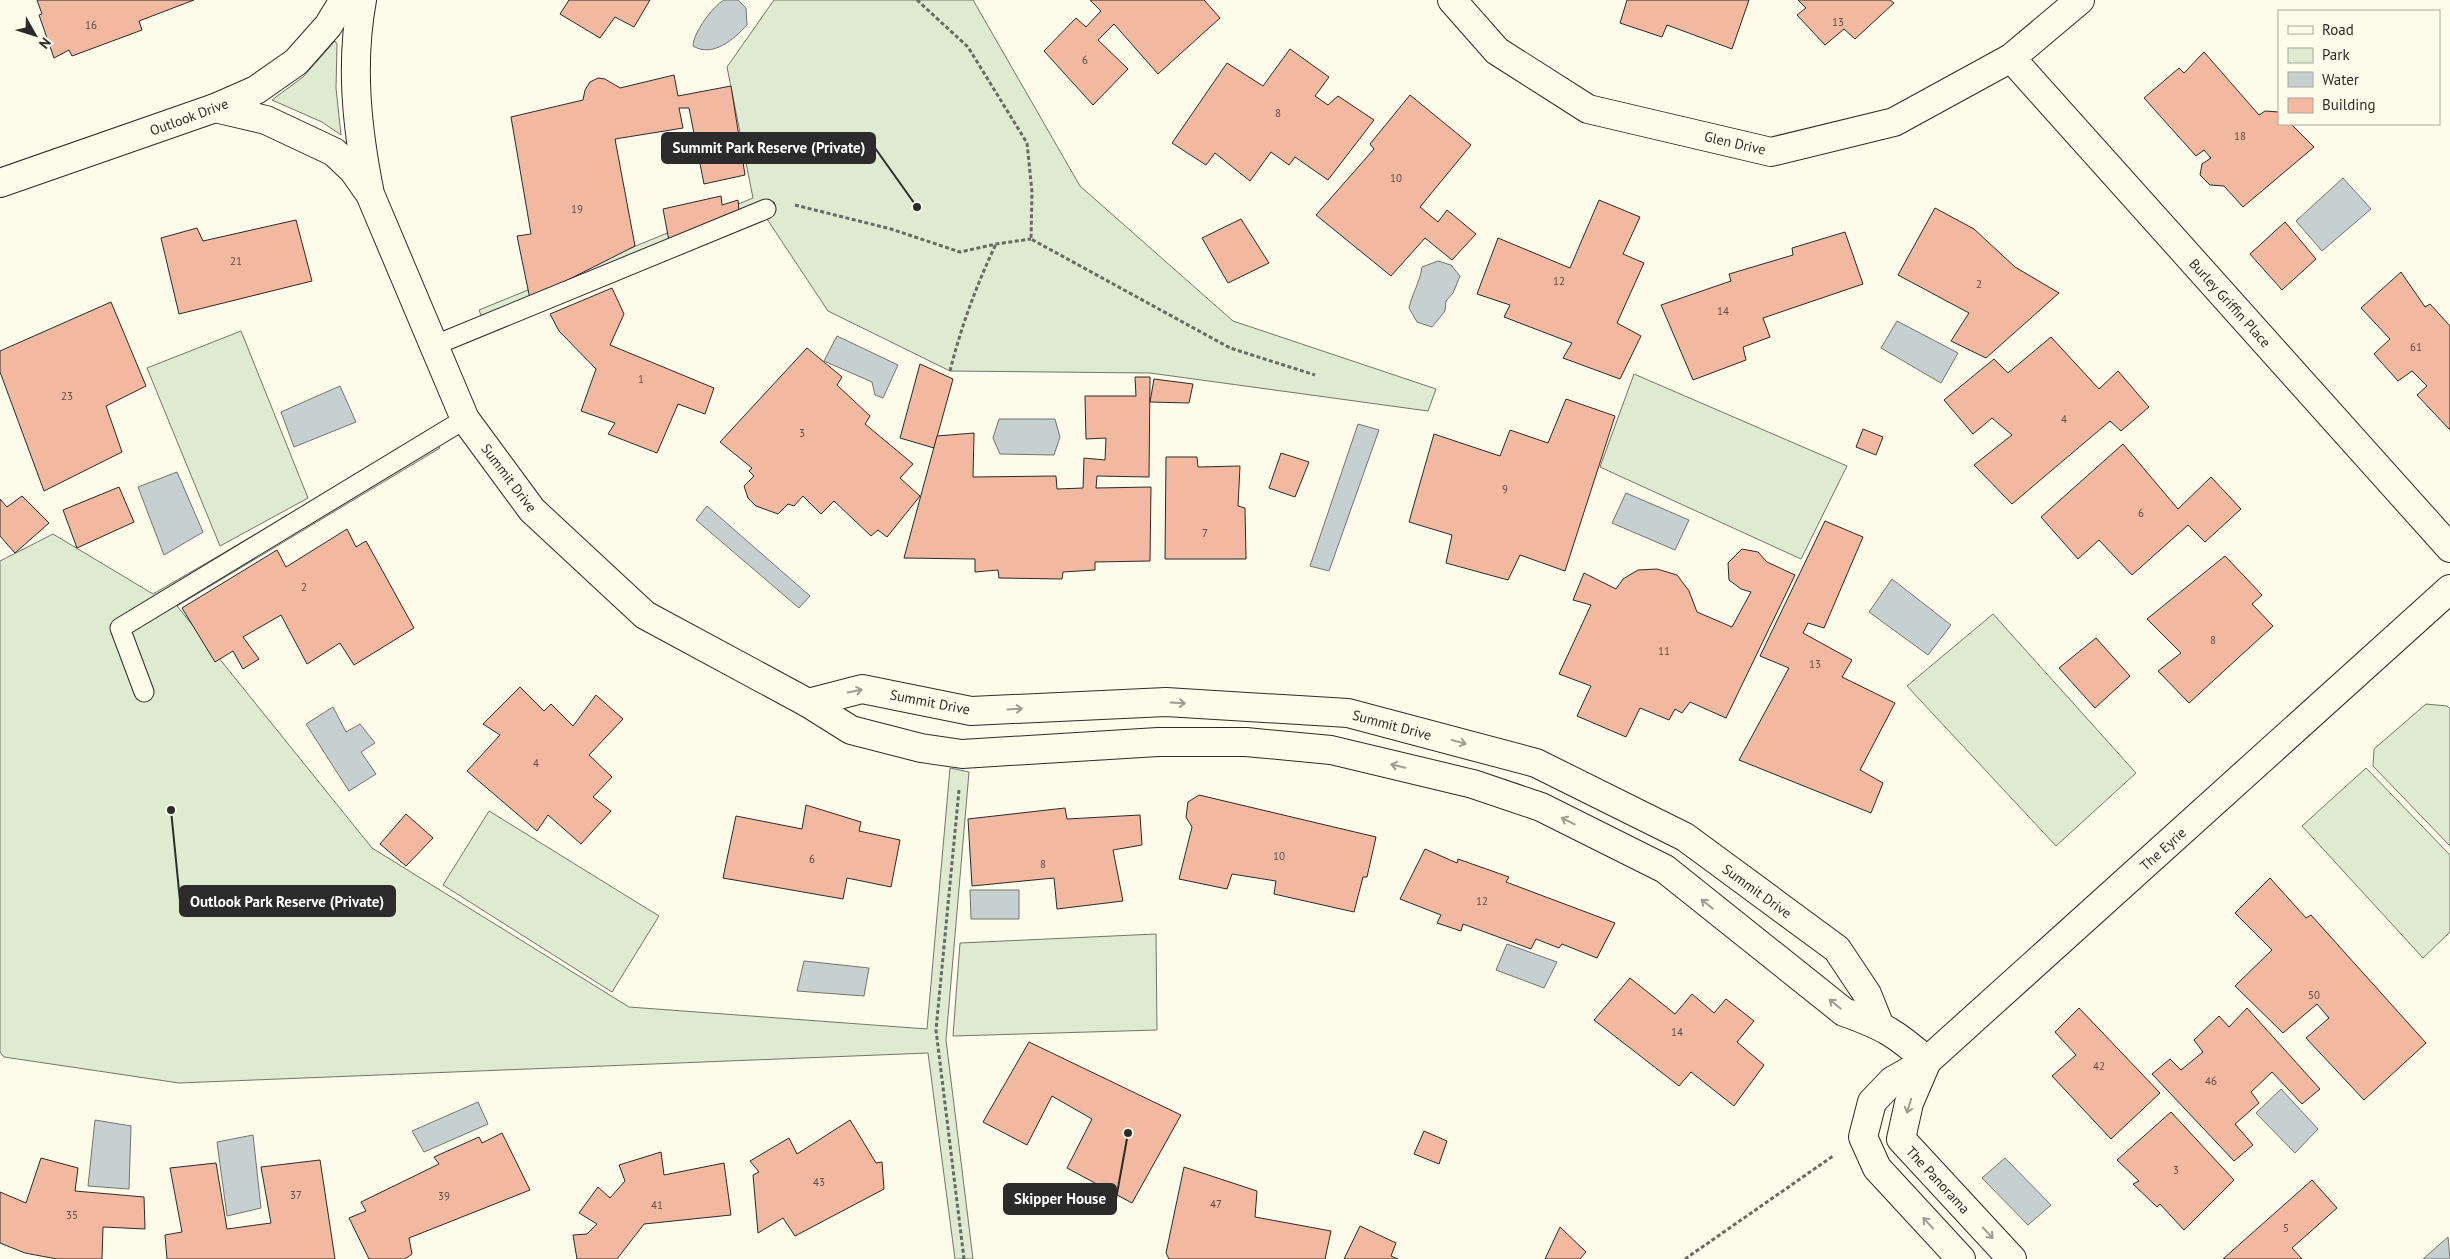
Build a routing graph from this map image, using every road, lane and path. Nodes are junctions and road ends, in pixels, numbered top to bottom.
1 (344, 0) edge
2 (362, 0) edge
3 (917, 0) edge
4 (1452, 0) edge
5 (2080, 0) edge
6 (2011, 58) junction
7 (215, 108) junction
8 (0, 184) edge
9 (370, 194) junction
10 (766, 209) joint
11 (1032, 239) junction
12 (996, 244) junction
13 (433, 346) junction
14 (950, 371) dead end
15 (1315, 374) dead end
16 (464, 419) junction
17 (2450, 548) edge
18 (2450, 589) edge
19 (144, 692) dead end
20 (808, 703) junction
21 (962, 754) junction
22 (1879, 1024) junction
23 (1927, 1061) junction
24 (1838, 1152) dead end
25 (964, 1259) edge
26 (1685, 1259) edge
27 (1961, 1259) edge
28 (2012, 1259) edge

1 - 7 street, Outlook Drive
2 - 9 street, Summit Drive
3 - 11 path
4 - 6 street, Glen Drive
5 - 6 street, Glen Drive
6 - 17 street, Burley Griffin Place
7 - 8 street, Outlook Drive
7 - 9 street, Summit Drive
9 - 13 street, Summit Drive
10 - 12 path
10 - 13 lane
11 - 12 path
11 - 15 path
12 - 14 path
13 - 16 street, Summit Drive
16 - 19 lane
16 - 20 street, Summit Drive
18 - 23 street, The Eyrie
20 - 21 street, Summit Drive
20 -> 22 street, Summit Drive
22 -> 21 street, Summit Drive
21 - 25 path
22 - 23 street, Summit Drive
27 -> 23 street, The Eyrie
23 -> 28 street, The Panorama
24 - 26 path

